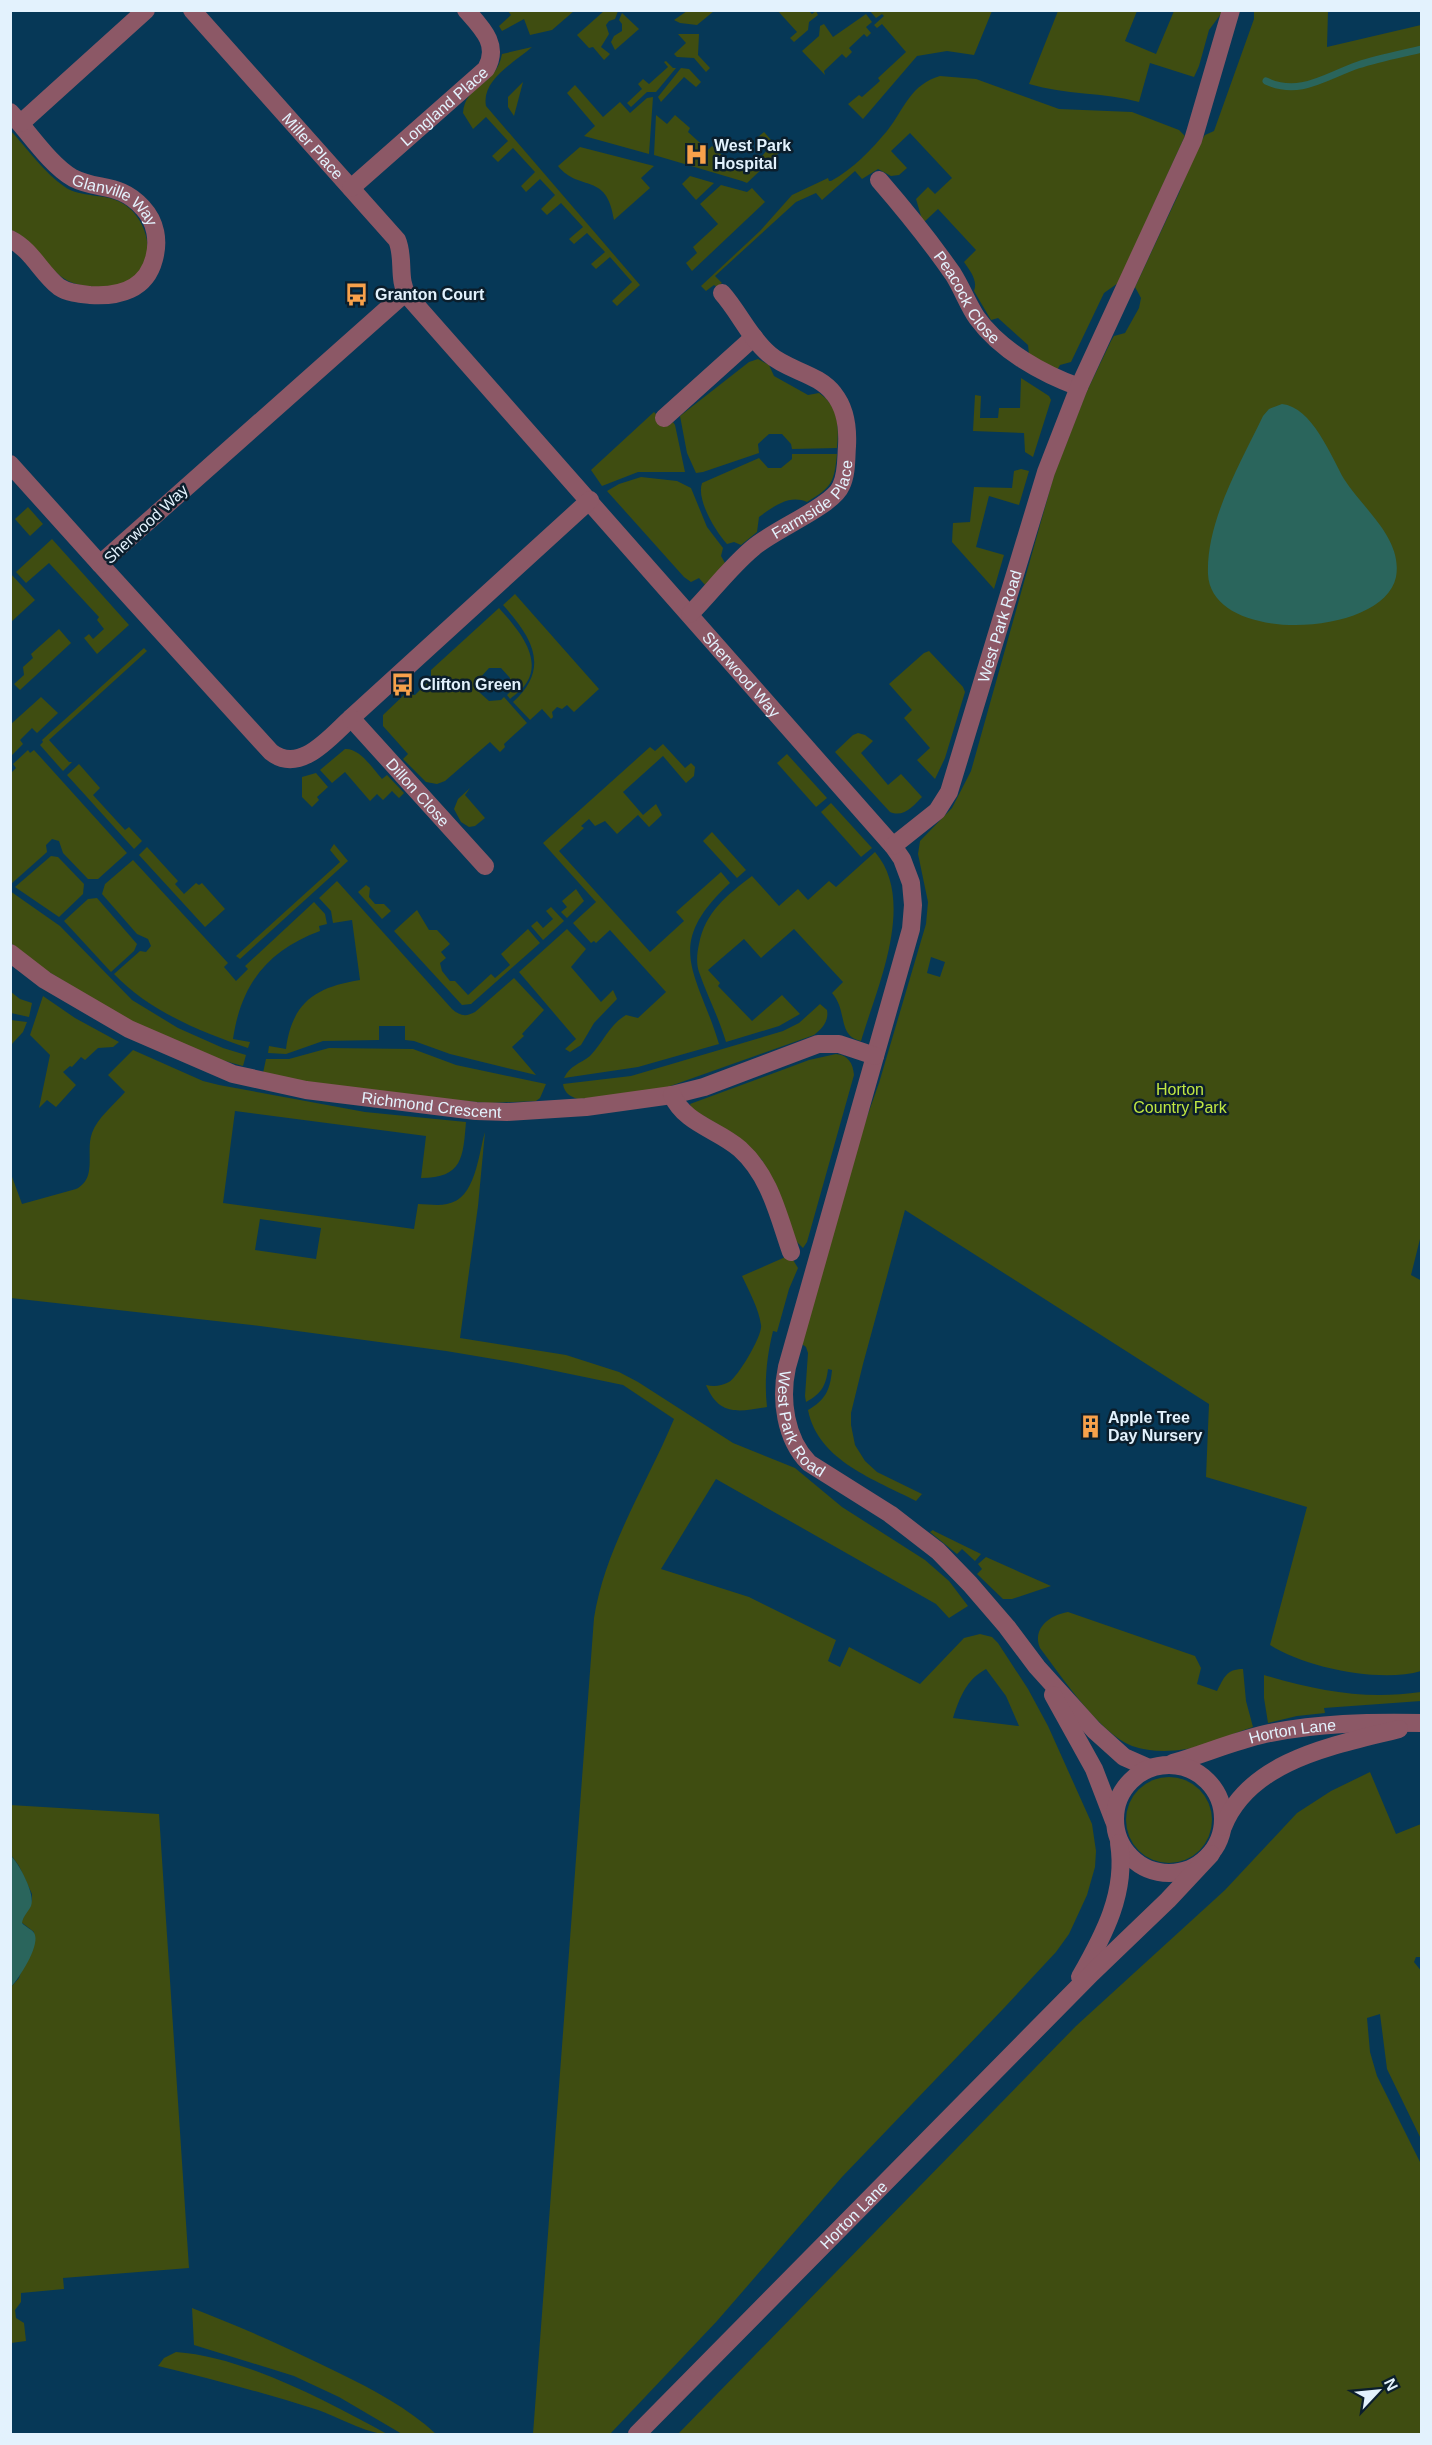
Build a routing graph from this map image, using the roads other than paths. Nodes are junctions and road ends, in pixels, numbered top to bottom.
1 (146, 10) edge
2 (192, 10) edge
3 (466, 10) edge
4 (1231, 10) edge
5 (16, 117) edge
6 (879, 180) dead end
7 (351, 188) junction
8 (10, 239) edge
9 (405, 293) junction
10 (722, 293) dead end
11 (754, 338) junction
12 (1080, 387) junction
13 (664, 418) dead end
14 (10, 464) edge
15 (590, 500) junction
16 (100, 564) junction
17 (690, 614) junction
18 (351, 718) junction
19 (893, 846) junction
20 (485, 866) dead end
21 (10, 953) edge
22 (875, 1056) junction
23 (672, 1095) junction
24 (791, 1252) dead end
25 (1037, 1667) junction
26 (1422, 1723) edge
27 (1168, 1764) junction
28 (1149, 1768) junction
29 (1117, 1830) junction
30 (1221, 1835) junction
31 (1211, 1854) junction
32 (1069, 1997) junction
33 (637, 2434) edge

1 - 5 street, Glanville Way
2 - 7 street, Miller Place
3 - 7 street, Longland Place
4 - 12 street, West Park Road
5 - 8 street, Glanville Way
6 - 12 street, Peacock Close
7 - 9 street, Miller Place
9 - 15 street, Sherwood Way
9 - 16 street, Sherwood Way
10 - 11 street, Farmside Place
11 - 13 street
11 - 17 street, Farmside Place
12 - 19 street, West Park Road
14 - 16 street
15 - 17 street, Sherwood Way
15 - 18 street, Sherwood Way
16 - 18 street, Sherwood Way
17 - 19 street, Sherwood Way
18 - 20 street, Dillon Close
19 - 22 street, Sherwood Way
21 - 23 street, Richmond Crescent
22 - 23 street, Richmond Crescent
22 - 25 street, West Park Road
23 - 24 street
25 - 28 street, West Park Road
25 - 29 street, West Park Road
26 - 27 street, Horton Lane
26 - 30 street, Horton Lane
27 - 28 street
27 - 30 street
28 - 29 street
29 - 31 street
29 - 32 street, Horton Lane
30 - 31 street
31 - 32 street, Horton Lane
32 - 33 street, Horton Lane

